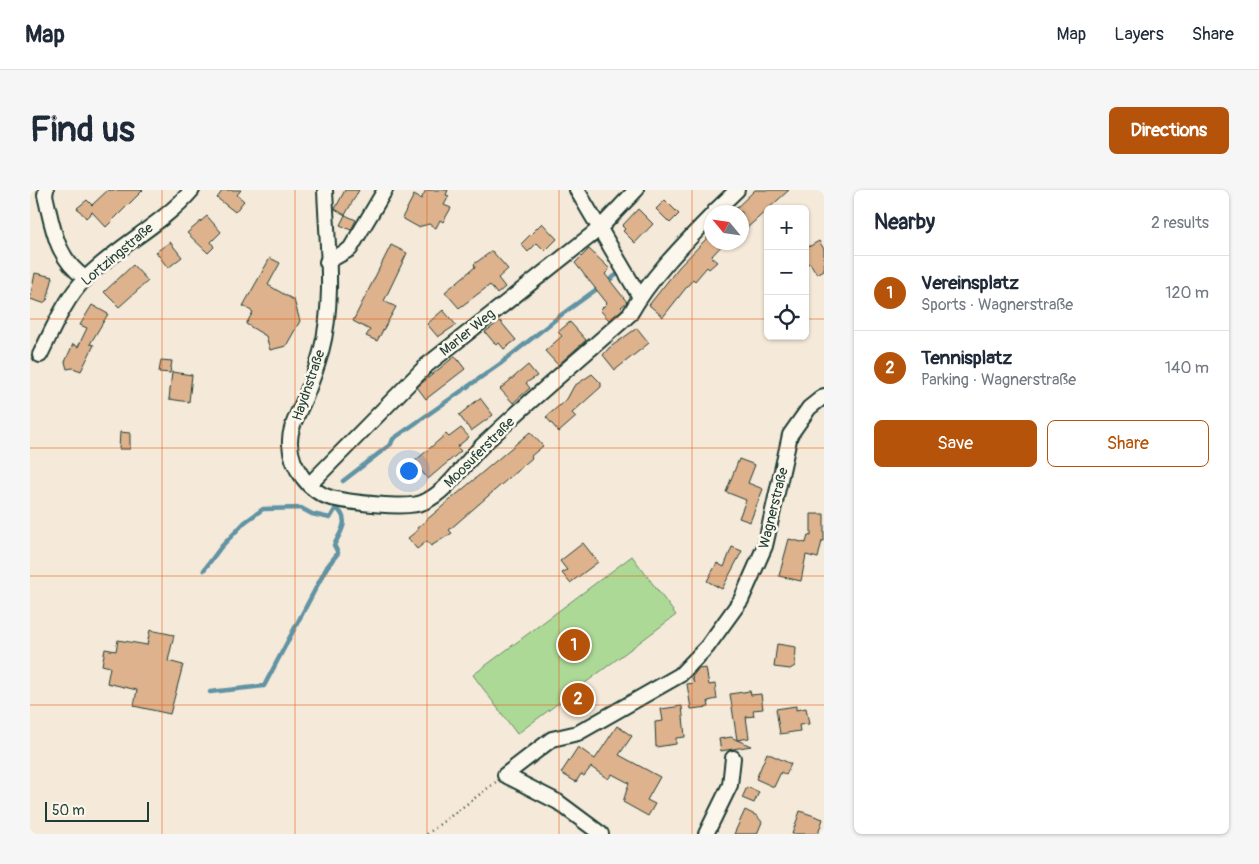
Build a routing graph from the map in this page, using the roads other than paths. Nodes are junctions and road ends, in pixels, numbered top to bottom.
1 (46, 190) edge
2 (192, 190) edge
3 (325, 190) edge
4 (385, 190) edge
5 (577, 190) edge
6 (636, 190) edge
7 (737, 190) edge
8 (721, 205) edge
9 (704, 223) edge
10 (599, 230) junction
11 (327, 262) junction
12 (85, 278) junction
13 (640, 297) junction
14 (40, 355) dead end
15 (824, 396) edge
16 (309, 485) junction
17 (733, 758) dead end
18 (601, 834) edge
19 (706, 834) edge

1 - 12 street
2 - 12 street, Lortzingstraße
3 - 11 street, Haydnstraße
4 - 11 street
5 - 10 street
6 - 10 street, Marler Weg
7 - 8 street
9 - 13 street, Moosuferstraße
10 - 13 street
10 - 16 street, Marler Weg
11 - 16 street, Haydnstraße
12 - 14 street, Lortzingstraße
13 - 16 street, Moosuferstraße
15 - 18 street, Wagnerstraße
17 - 19 street

